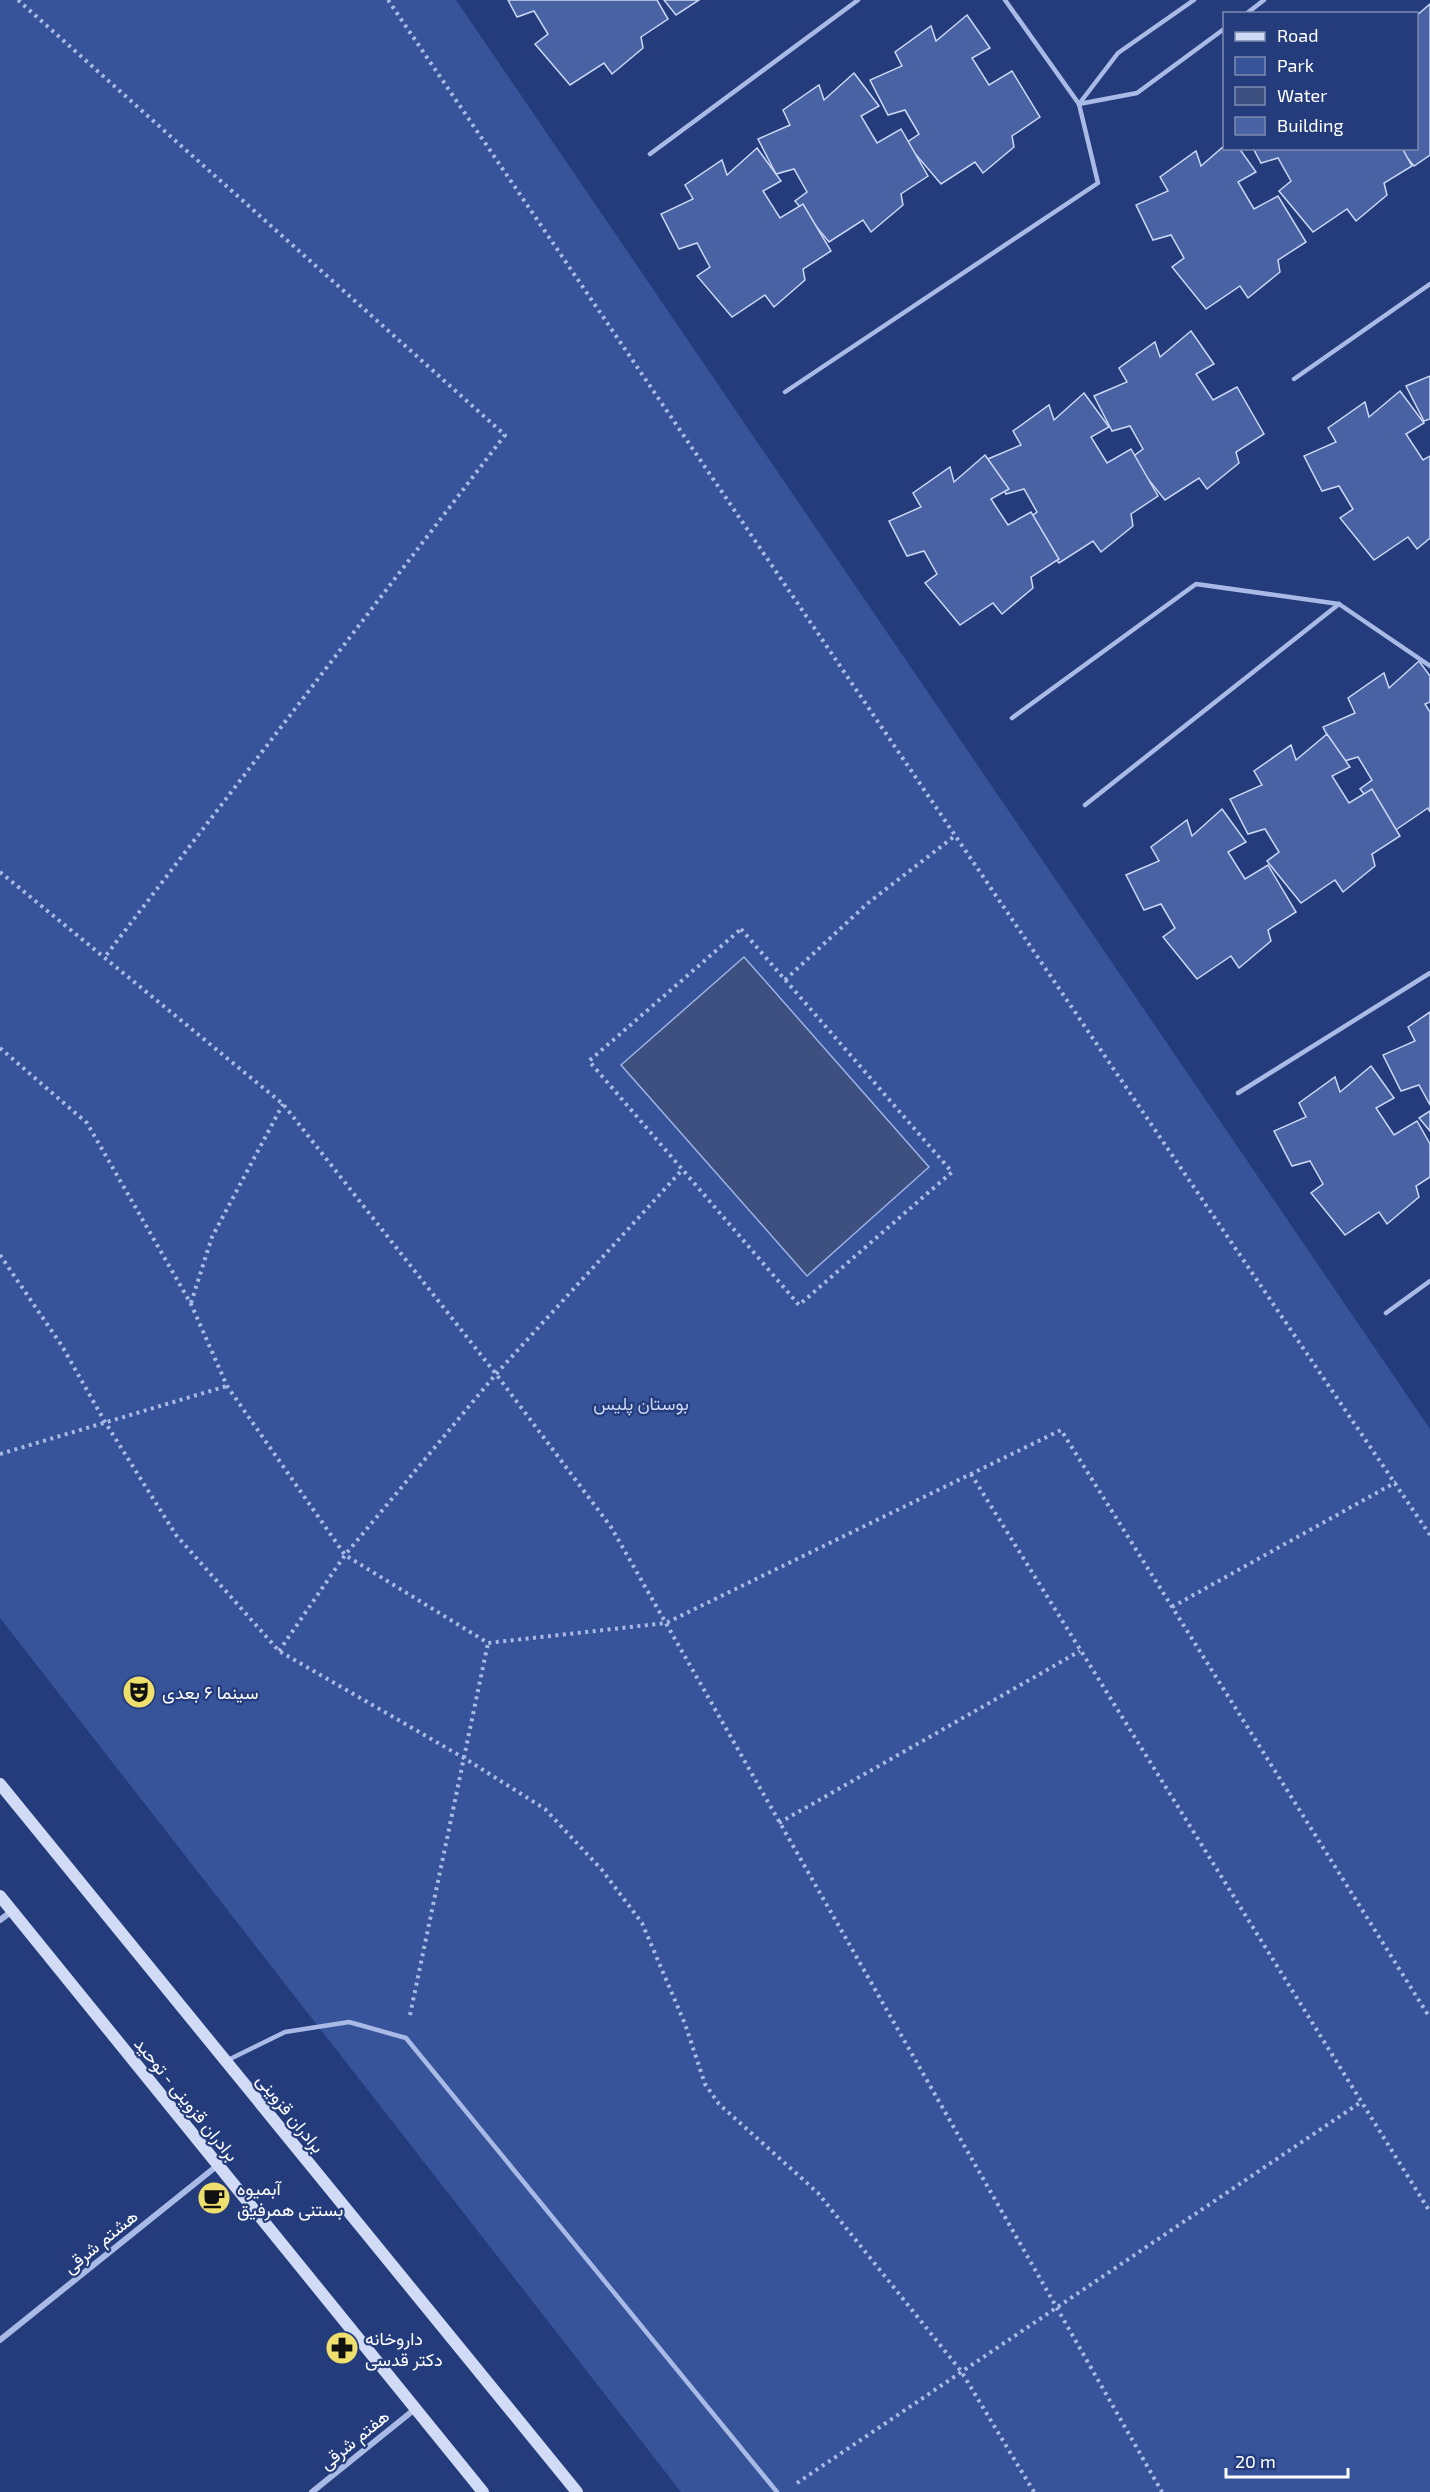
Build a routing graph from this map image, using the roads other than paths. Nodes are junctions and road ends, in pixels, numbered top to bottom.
1 (858, 0) edge
2 (1005, 0) edge
3 (1194, 0) edge
4 (1264, 0) edge
5 (1249, 12) edge
6 (1223, 30) edge
7 (1079, 104) junction
8 (650, 154) dead end
9 (1430, 284) edge
10 (1294, 379) dead end
11 (784, 392) dead end
12 (1339, 604) junction
13 (1430, 666) edge
14 (1012, 718) dead end
15 (1085, 805) dead end
16 (1430, 972) edge
17 (1238, 1093) dead end
18 (1430, 1281) edge
19 (1386, 1313) dead end
20 (0, 1784) edge
21 (0, 1896) edge
22 (12, 1911) junction
23 (0, 1920) edge
24 (226, 2061) junction
25 (218, 2165) junction
26 (0, 2340) edge
27 (415, 2408) junction
28 (312, 2492) edge
29 (483, 2492) edge
30 (576, 2492) edge
31 (777, 2492) edge

1 - 8 lane
2 - 7 lane
3 - 7 lane
4 - 5 lane
6 - 7 lane
7 - 11 lane
9 - 10 lane
12 - 13 lane
12 - 14 lane
12 - 15 lane
16 - 17 lane
18 - 19 lane
20 - 24 main road, برادران قزوینی
21 - 22 main road, برادران قزوینی - توحید
22 - 23 street
22 - 25 main road, برادران قزوینی - توحید
24 - 30 main road, برادران قزوینی
24 - 31 lane
25 - 26 street, هشتم شرقی
25 - 27 main road, برادران قزوینی - توحید
27 - 28 street, هفتم شرقی
27 - 29 main road, برادران قزوینی - توحید

